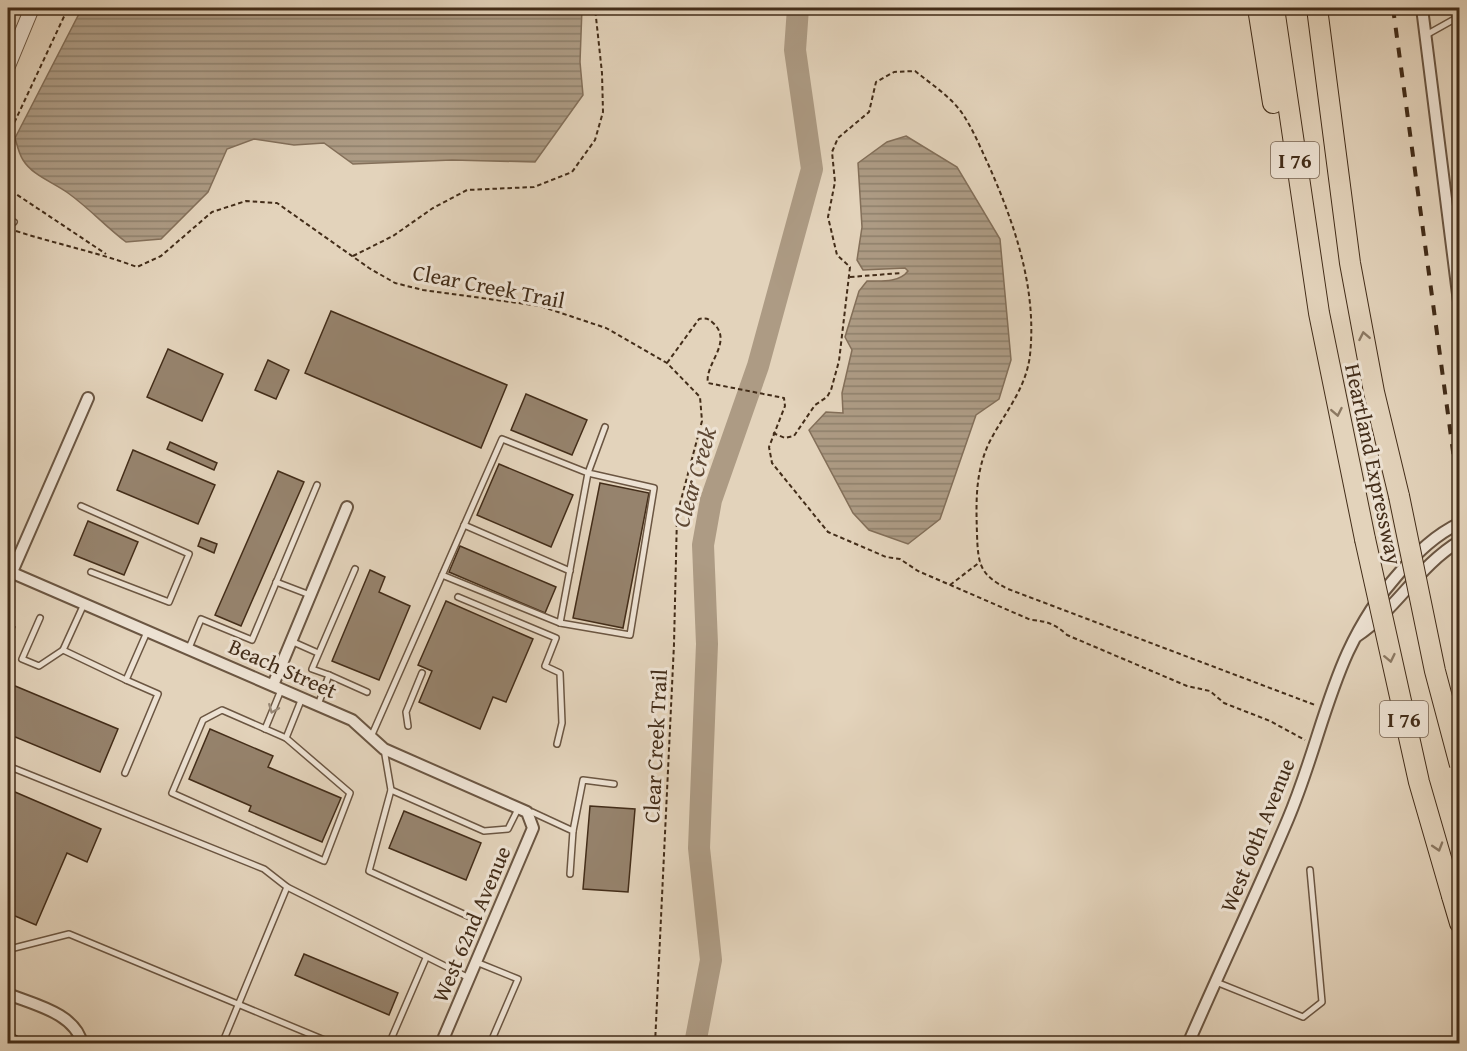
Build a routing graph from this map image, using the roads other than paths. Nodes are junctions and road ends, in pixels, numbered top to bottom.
1 (32, 8) edge
2 (1258, 8) edge
3 (1274, 8) edge
4 (1317, 8) edge
5 (1330, 8) edge
6 (1422, 8) edge
7 (1460, 16) edge
8 (1426, 35) junction
9 (8, 66) edge
10 (1339, 192) junction
11 (8, 219) edge
12 (14, 222) dead end
13 (1456, 252) edge
14 (1460, 310) edge
15 (1320, 313) junction
16 (87, 398) dead end
17 (605, 427) dead end
18 (588, 473) junction
19 (317, 485) dead end
20 (81, 507) dead end
21 (347, 507) dead end
22 (1460, 523) edge
23 (464, 525) junction
24 (1460, 541) edge
25 (355, 569) dead end
26 (10, 571) edge
27 (570, 571) junction
28 (91, 572) dead end
29 (442, 575) junction
30 (276, 582) junction
31 (310, 595) junction
32 (458, 597) dead end
33 (84, 603) junction
34 (40, 618) dead end
35 (560, 623) junction
36 (148, 631) junction
37 (1354, 638) junction
38 (291, 641) junction
39 (189, 648) junction
40 (63, 650) junction
41 (318, 653) junction
42 (422, 673) dead end
43 (329, 675) junction
44 (126, 680) junction
45 (277, 687) junction
46 (367, 692) dead end
47 (302, 698) junction
48 (318, 705) junction
49 (408, 726) dead end
50 (265, 729) junction
51 (371, 737) junction
52 (286, 738) junction
53 (557, 744) dead end
54 (384, 749) junction
55 (1460, 765) edge
56 (8, 766) edge
57 (125, 773) dead end
58 (614, 784) dead end
59 (391, 790) junction
60 (518, 809) junction
61 (531, 815) junction
62 (573, 831) junction
63 (1310, 870) dead end
64 (570, 874) dead end
65 (287, 887) junction
66 (468, 916) dead end
67 (1460, 923) edge
68 (8, 945) edge
69 (426, 958) junction
70 (476, 962) junction
71 (469, 978) junction
72 (1216, 982) junction
73 (8, 994) edge
74 (239, 1005) junction
75 (82, 1044) edge
76 (222, 1044) edge
77 (334, 1044) edge
78 (389, 1044) edge
79 (441, 1044) edge
80 (490, 1044) edge
81 (1188, 1044) edge

1 - 9 street
2 - 15 highway
3 - 15 highway, Heartland Expressway / I 76
4 - 10 highway, Heartland Expressway / I 76
5 - 10 highway
6 - 8 street
7 - 8 lane
8 - 13 street
55 -> 10 highway, Heartland Expressway / I 76, bridge
11 - 12 lane
13 - 14 street
15 -> 67 highway, Heartland Expressway / I 76, bridge
16 - 26 street
17 - 18 lane
18 - 23 lane
18 - 27 lane
18 - 35 lane
19 - 30 lane
20 - 28 lane
21 - 31 street
22 - 37 street, West 60th Avenue
23 - 27 lane
23 - 29 lane
24 - 37 street, West 60th Avenue
25 - 41 lane
26 - 33 street, Beach Street
27 - 35 lane
29 - 35 lane
29 - 51 lane
30 - 31 lane
30 - 39 lane
31 - 38 street
32 - 53 lane
33 - 36 street, Beach Street
33 - 40 lane
34 - 40 lane
36 - 39 street, Beach Street
36 - 44 lane
37 - 72 street, West 60th Avenue
38 - 41 lane
38 - 45 street
39 - 45 street, Beach Street
40 - 44 lane
41 - 43 lane
42 - 49 lane
43 - 46 lane
43 - 48 lane
44 - 57 lane
45 - 47 street, Beach Street
45 -> 50 lane
47 - 48 street, Beach Street
47 - 52 lane
48 - 51 street, Beach Street
50 - 52 lane
50 - 52 lane
51 - 54 street, Beach Street
54 - 59 lane
54 - 60 street, Beach Street
56 - 65 lane
58 - 62 lane
59 - 60 lane
59 - 66 lane
60 - 61 street, Beach Street
61 - 62 lane
61 - 70 street, West 62nd Avenue
62 - 64 lane
63 - 72 lane
65 - 69 lane
65 - 74 lane
68 - 74 lane
69 - 71 lane
69 - 78 lane
70 - 71 street, West 62nd Avenue
70 - 80 lane
71 - 79 street, West 62nd Avenue
72 - 81 street, West 60th Avenue
73 - 75 street
74 - 76 lane
74 - 77 lane

